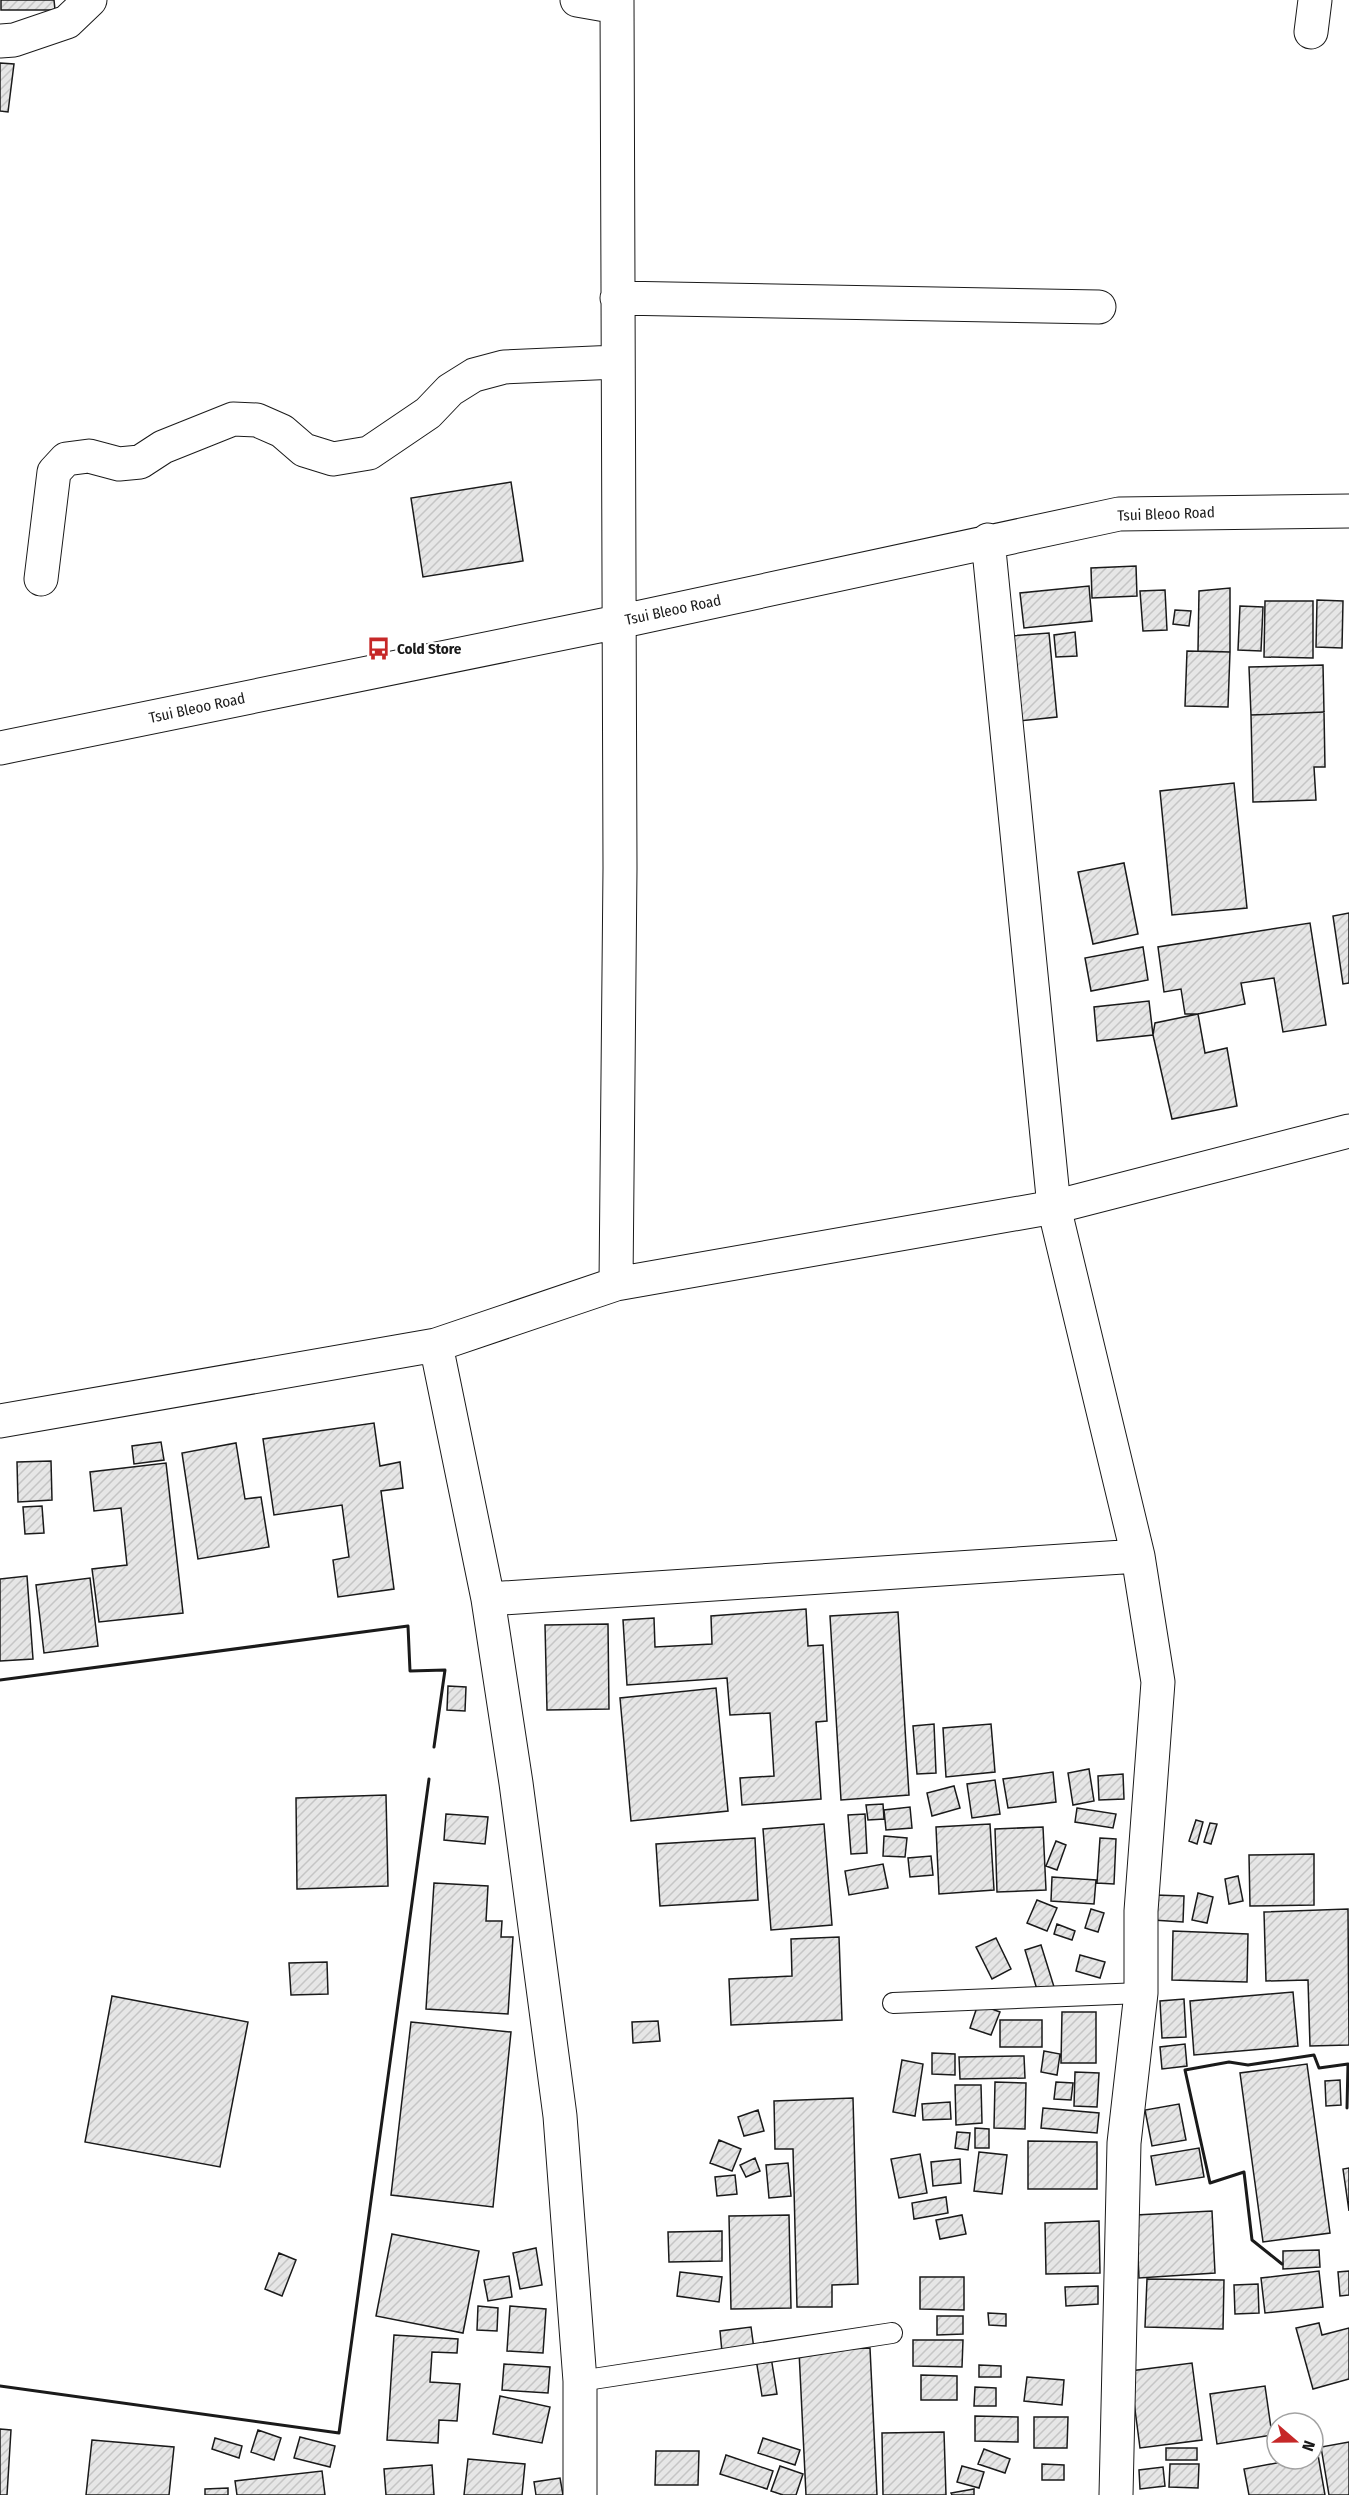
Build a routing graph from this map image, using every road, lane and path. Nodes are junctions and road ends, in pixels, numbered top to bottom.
1 (90, 0) edge
2 (577, 0) edge
3 (1315, 0) edge
4 (617, 4) edge
5 (1311, 32) dead end
6 (0, 41) edge
7 (617, 298) junction
8 (1099, 307) dead end
9 (617, 362) junction
10 (1349, 511) edge
11 (988, 540) junction
12 (41, 579) dead end
13 (618, 622) junction
14 (0, 748) edge
15 (1349, 1131) edge
16 (1054, 1208) junction
17 (616, 1284) junction
18 (436, 1345) junction
19 (0, 1421) edge
20 (1138, 1556) junction
21 (488, 1599) junction
22 (1140, 1993) junction
23 (893, 2003) dead end
24 (892, 2333) dead end
25 (580, 2381) junction
26 (580, 2495) edge
27 (1116, 2495) edge

1 - 6 street
2 - 4 street
3 - 5 street
4 - 7 street
7 - 8 street
7 - 9 street
9 - 12 street
9 - 13 street
10 - 11 street, Tsui Bleoo Road
11 - 13 street, Tsui Bleoo Road
11 - 16 street
13 - 14 street, Tsui Bleoo Road
13 - 17 street
15 - 16 street
16 - 17 street
16 - 20 street
17 - 18 street
18 - 19 street
18 - 21 street
20 - 21 street
20 - 22 street
21 - 25 street
22 - 23 lane
22 - 27 street
24 - 25 lane
25 - 26 street

